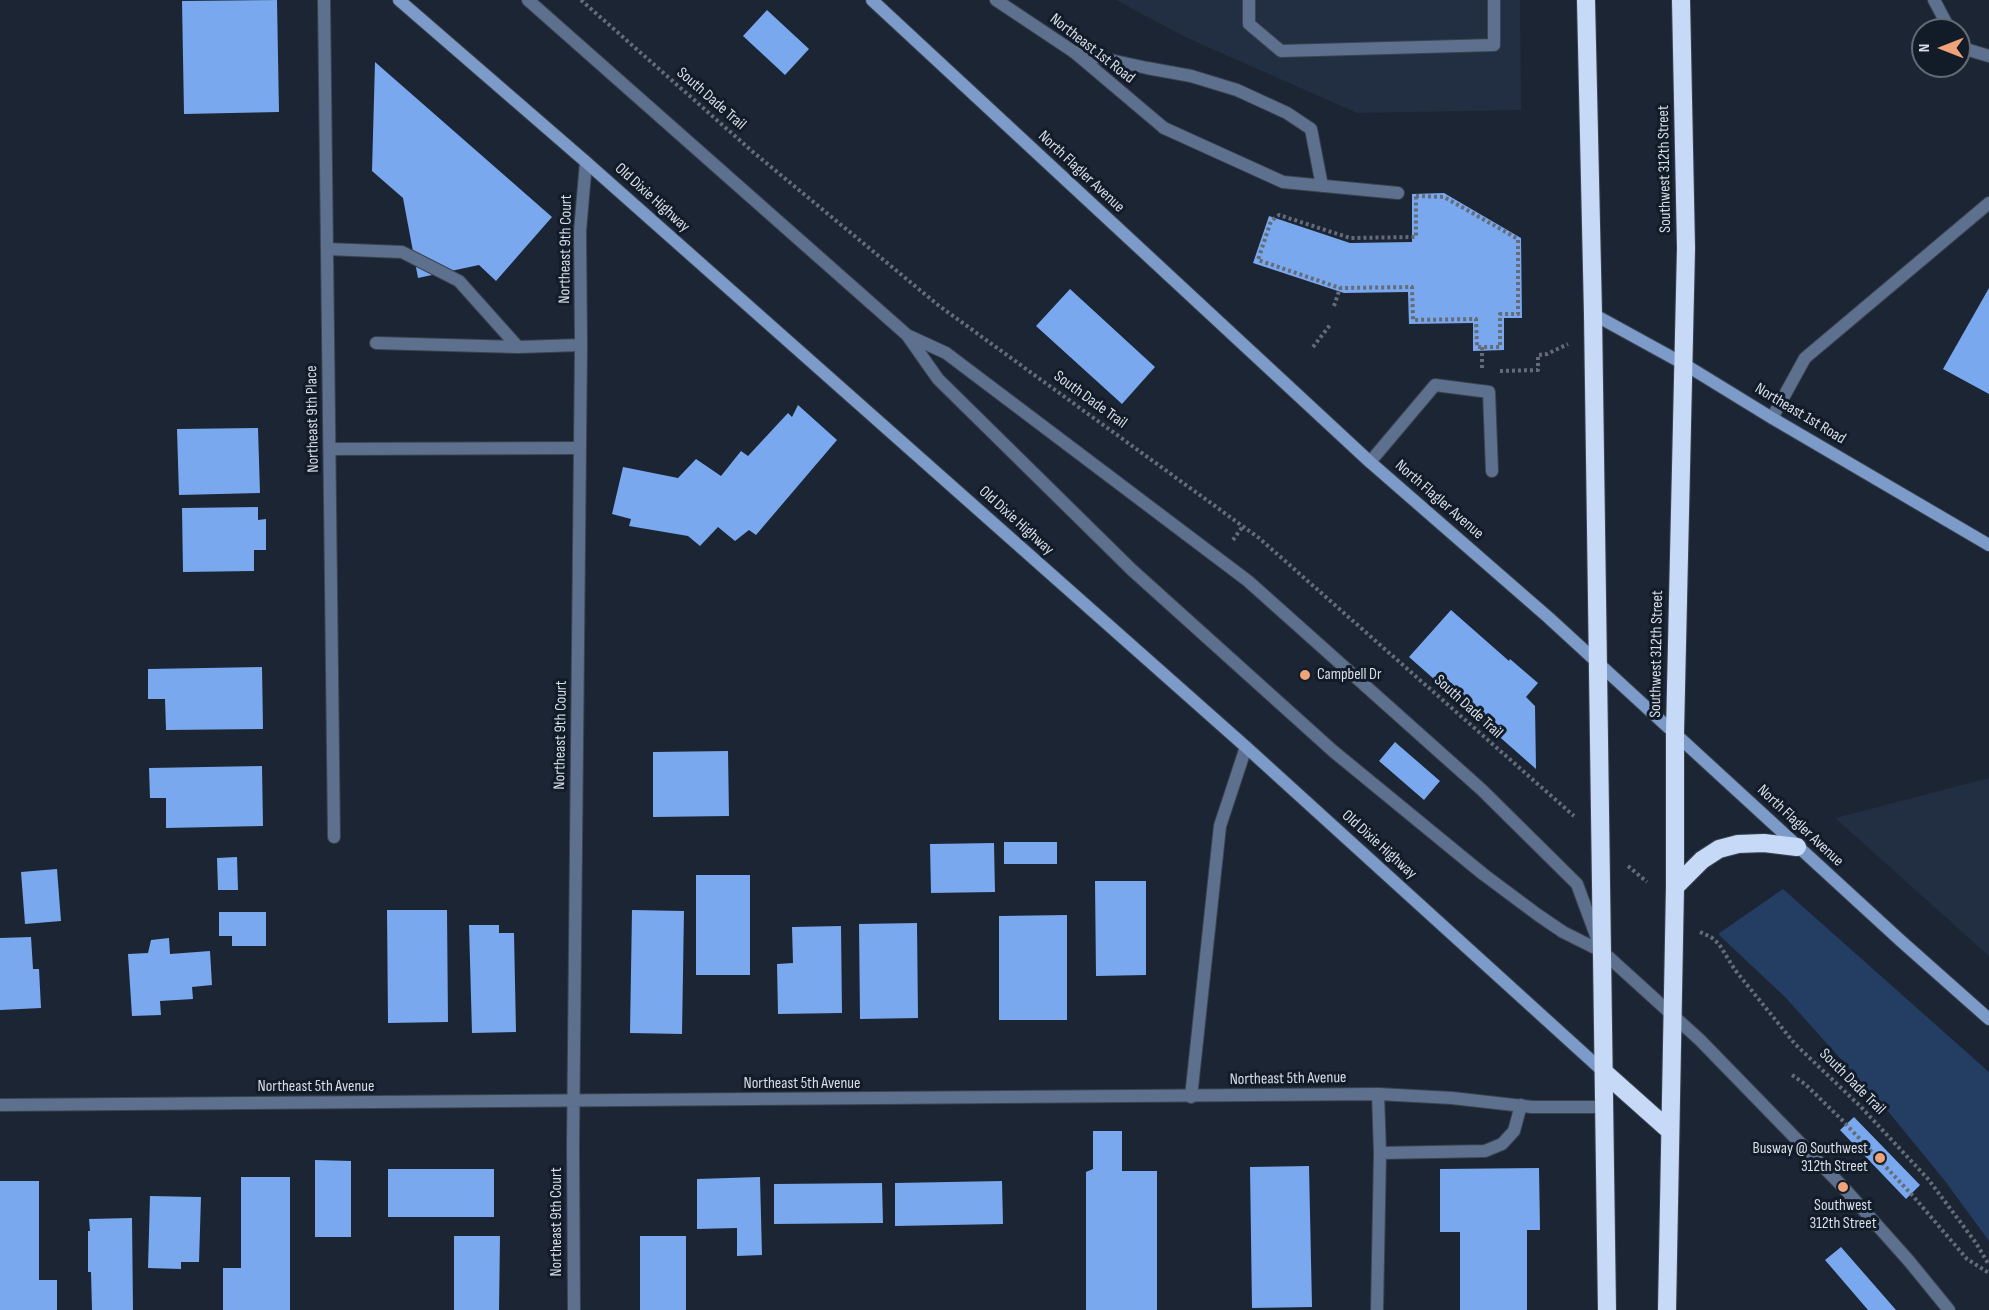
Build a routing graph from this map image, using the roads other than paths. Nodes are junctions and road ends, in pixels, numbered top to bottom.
1 (324, 0) edge
2 (399, 0) edge
3 (528, 0) edge
4 (872, 0) edge
5 (996, 0) edge
6 (1249, 0) edge
7 (1494, 0) edge
8 (1586, 0) edge
9 (1681, 0) edge
10 (1934, 0) edge
11 (1944, 18) edge
12 (1971, 51) edge
13 (1074, 52) junction
14 (1989, 56) edge
15 (586, 162) junction
16 (1323, 186) junction
17 (1398, 193) dead end
18 (1989, 203) edge
19 (327, 249) junction
20 (1593, 314) junction
21 (908, 335) junction
22 (376, 344) dead end
23 (581, 345) junction
24 (518, 346) junction
25 (1684, 364) junction
26 (1772, 418) junction
27 (580, 448) junction
28 (330, 449) junction
29 (1370, 462) junction
30 (1492, 471) dead end
31 (1989, 545) edge
32 (1597, 662) junction
33 (1675, 732) junction
34 (1246, 747) junction
35 (334, 837) dead end
36 (1797, 847) junction
37 (1675, 886) junction
38 (1603, 952) junction
39 (1671, 1015) junction
40 (1989, 1019) edge
41 (1605, 1073) junction
42 (1378, 1094) junction
43 (1191, 1097) junction
44 (574, 1102) junction
45 (0, 1105) edge
46 (1521, 1105) junction
47 (1605, 1107) junction
48 (1669, 1130) junction
49 (1380, 1153) junction
50 (574, 1310) edge
51 (1377, 1310) edge
52 (1607, 1310) edge
53 (1667, 1310) edge
54 (1949, 1310) edge

1 - 19 street, Northeast 9th Place
2 - 15 street, Old Dixie Highway
3 - 21 street
4 - 29 street, North Flagler Avenue
5 - 13 street, Northeast 1st Road
6 - 7 street
8 - 20 highway
9 - 25 highway, Southwest 312th Street
10 - 11 street
12 - 14 street
13 - 16 street, Northeast 1st Road
13 - 16 street
15 - 23 street, Northeast 9th Court
15 - 34 street, Old Dixie Highway
16 - 17 street, Northeast 1st Road
18 - 26 street
19 - 24 street
19 - 28 street, Northeast 9th Place
20 - 25 street, Northeast 1st Road
20 - 32 highway
21 - 38 street
21 - 38 street
22 - 24 street
23 - 24 street
23 - 27 street, Northeast 9th Court
25 - 26 street, Northeast 1st Road
25 - 33 highway, Southwest 312th Street
26 - 31 street, Northeast 1st Road
27 - 28 street
27 - 44 street, Northeast 9th Court
28 - 35 street, Northeast 9th Place
29 - 30 street
29 - 32 street, North Flagler Avenue
32 - 33 street, North Flagler Avenue
32 - 38 highway
33 - 36 street, North Flagler Avenue
33 - 37 highway, Southwest 312th Street
34 - 41 street, Old Dixie Highway
34 - 43 street
36 - 37 highway
36 - 40 street, North Flagler Avenue
37 - 39 highway, Southwest 312th Street
38 - 39 street
38 - 41 highway
39 - 48 highway, Southwest 312th Street
39 - 54 street
41 - 47 highway
41 - 48 highway
42 - 43 street, Northeast 5th Avenue
42 - 46 street, Northeast 5th Avenue
42 - 49 street
43 - 44 street, Northeast 5th Avenue
44 - 45 street, Northeast 5th Avenue
44 - 50 street, Northeast 9th Court
46 - 47 street, Northeast 5th Avenue
46 - 49 street
47 - 52 highway
48 - 53 highway, Southwest 312th Street
49 - 51 street

